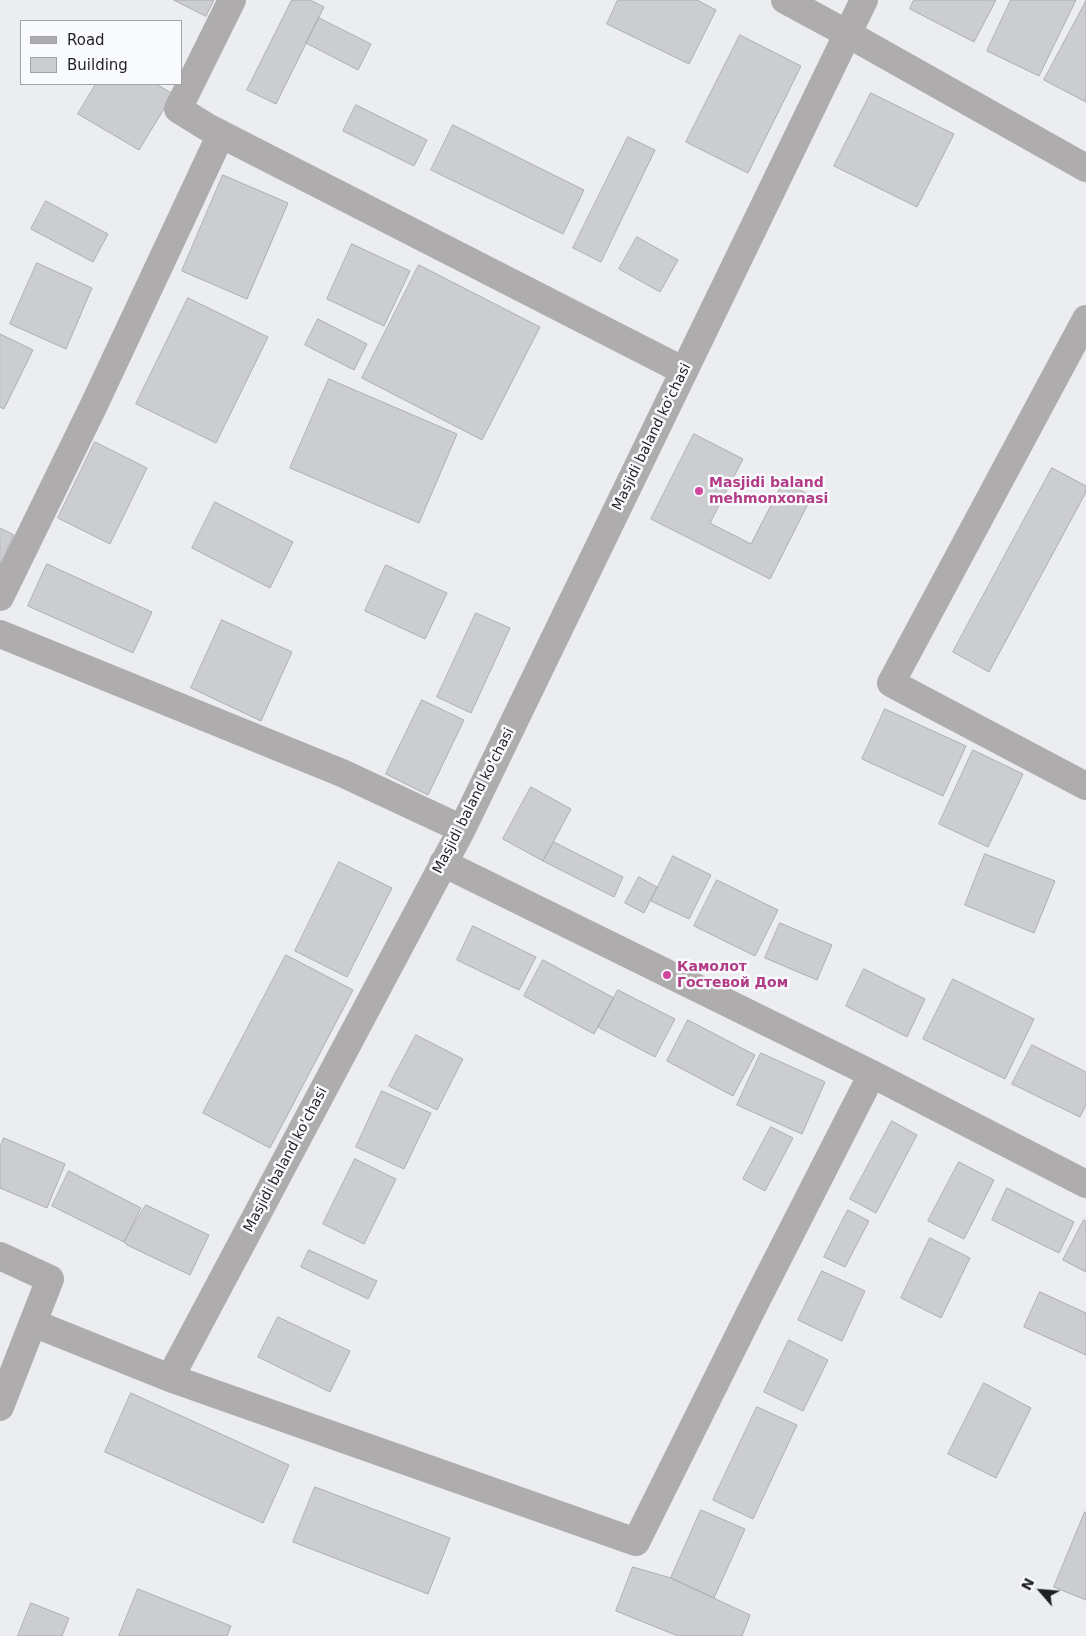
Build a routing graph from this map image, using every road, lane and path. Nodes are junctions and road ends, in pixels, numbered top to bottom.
1 (232, 0) edge
2 (785, 0) edge
3 (864, 0) edge
4 (848, 34) junction
5 (221, 134) junction
6 (1086, 168) edge
7 (1086, 319) edge
8 (684, 371) junction
9 (0, 597) edge
10 (0, 634) edge
11 (1086, 786) edge
12 (462, 829) junction
13 (443, 863) junction
14 (872, 1074) junction
15 (1086, 1184) edge
16 (0, 1256) edge
17 (33, 1323) junction
18 (170, 1378) junction
19 (0, 1407) edge

1 - 5 street
2 - 4 street
3 - 4 street, Masjidi baland ko'chasi
4 - 6 street
4 - 8 street, Masjidi baland ko'chasi
5 - 8 street
5 - 9 street
7 - 11 street
8 - 12 street, Masjidi baland ko'chasi
10 - 12 street
12 - 13 street, Masjidi baland ko'chasi
13 - 14 street
13 - 18 street, Masjidi baland ko'chasi
14 - 15 street
14 - 18 street
16 - 17 street
17 - 18 street
17 - 19 street

